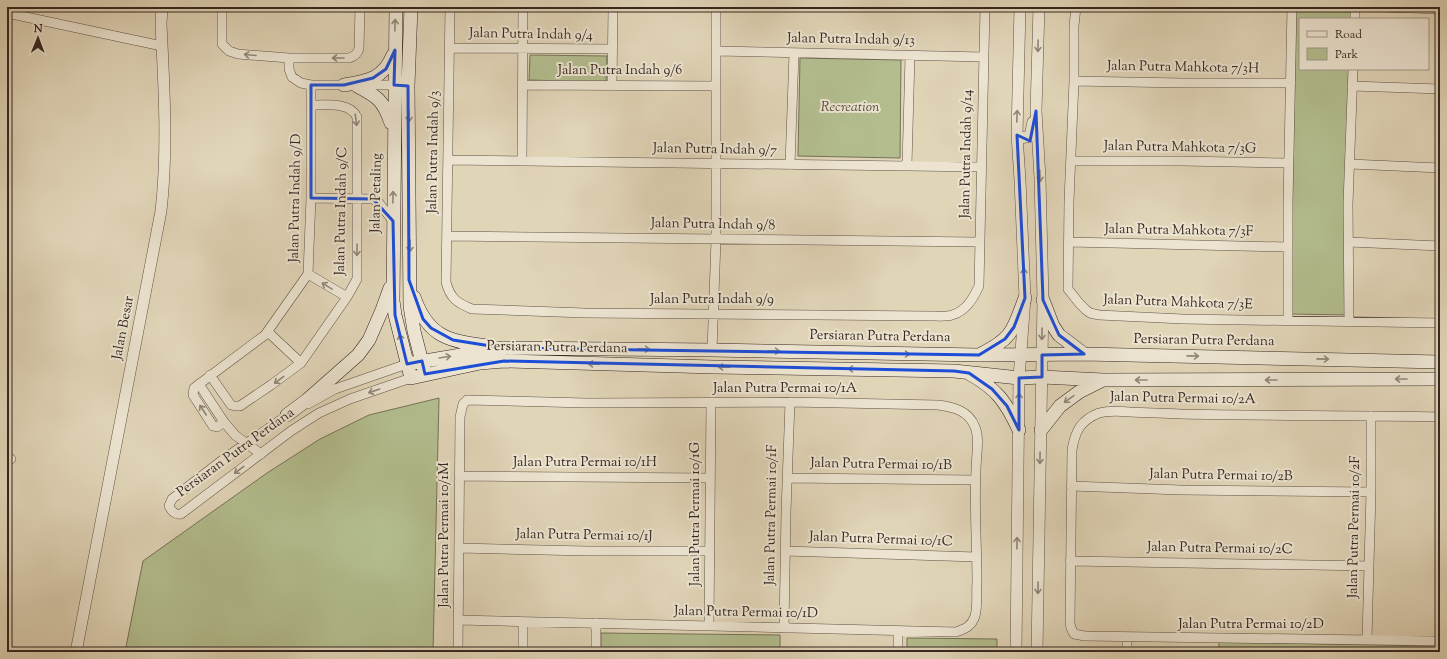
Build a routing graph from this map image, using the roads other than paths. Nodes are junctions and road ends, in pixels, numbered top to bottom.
1 (162, 7) edge
2 (222, 7) edge
3 (360, 7) edge
4 (396, 7) edge
5 (411, 7) edge
6 (450, 7) edge
7 (523, 7) edge
8 (613, 7) edge
9 (716, 7) edge
10 (985, 7) edge
11 (1020, 7) edge
12 (1039, 7) edge
13 (1076, 7) edge
14 (1292, 7) edge
15 (1355, 7) edge
16 (1381, 7) edge
17 (1440, 9) edge
18 (7, 13) edge
19 (1354, 18) edge
20 (162, 46) junction
21 (449, 48) junction
22 (522, 49) junction
23 (612, 49) junction
24 (395, 50) junction
25 (717, 51) junction
26 (794, 53) junction
27 (910, 56) junction
28 (984, 57) junction
29 (289, 58) junction
30 (1353, 70) edge
31 (1074, 81) junction
32 (1291, 83) junction
33 (311, 85) junction
34 (344, 85) junction
35 (394, 85) junction
36 (522, 85) junction
37 (357, 86) junction
38 (408, 86) junction
39 (612, 86) junction
40 (716, 86) junction
41 (1352, 86) junction
42 (1440, 89) edge
43 (312, 105) junction
44 (1036, 111) junction
45 (394, 130) junction
46 (1017, 135) junction
47 (448, 160) junction
48 (522, 161) junction
49 (1071, 161) junction
50 (716, 163) junction
51 (1288, 163) junction
52 (790, 164) junction
53 (1350, 164) junction
54 (907, 165) junction
55 (981, 167) junction
56 (1440, 168) edge
57 (311, 198) junction
58 (358, 198) junction
59 (393, 221) junction
60 (447, 236) junction
61 (716, 240) junction
62 (979, 242) junction
63 (1070, 242) junction
64 (1349, 242) junction
65 (1440, 246) edge
66 (1288, 247) junction
67 (308, 274) junction
68 (393, 279) junction
69 (409, 280) junction
70 (452, 297) joint
71 (347, 298) junction
72 (1024, 298) junction
73 (1043, 300) junction
74 (972, 301) joint
75 (713, 314) junction
76 (1288, 320) junction
77 (1350, 321) junction
78 (1440, 323) edge
79 (268, 332) junction
80 (503, 348) junction
81 (712, 350) junction
82 (1084, 354) junction
83 (979, 355) junction
84 (1021, 355) junction
85 (1042, 355) junction
86 (422, 361) junction
87 (301, 362) junction
88 (1440, 362) edge
89 (407, 364) junction
90 (954, 371) junction
91 (425, 374) junction
92 (210, 375) junction
93 (1042, 377) junction
94 (411, 378) junction
95 (1019, 378) junction
96 (1440, 379) edge
97 (1103, 380) junction
98 (710, 402) junction
99 (790, 402) junction
100 (286, 415) junction
101 (1371, 416) junction
102 (460, 417) joint
103 (1440, 417) edge
104 (1018, 430) junction
105 (1041, 430) junction
106 (246, 443) junction
107 (260, 454) junction
108 (459, 476) junction
109 (710, 478) junction
110 (787, 478) junction
111 (975, 480) junction
112 (1072, 486) junction
113 (1371, 492) junction
114 (458, 548) junction
115 (710, 551) junction
116 (785, 551) junction
117 (977, 561) junction
118 (1070, 561) junction
119 (1369, 566) junction
120 (458, 620) junction
121 (523, 622) junction
122 (596, 623) junction
123 (1070, 623) joint
124 (709, 626) junction
125 (784, 628) junction
126 (898, 631) junction
127 (1127, 637) junction
128 (1367, 639) junction
129 (1038, 640) junction
130 (1440, 641) edge
131 (76, 652) edge
132 (458, 652) edge
133 (523, 652) edge
134 (596, 652) edge
135 (898, 652) edge
136 (1016, 652) edge
137 (1033, 652) edge
138 (1038, 652) edge
139 (1127, 652) edge

1 - 20 street, Jalan Besar
29 -> 2 street
3 -> 29 street
24 -> 4 main road, Jalan Petaling
5 - 38 main road
6 - 21 street, Jalan Putra Indah 9/3
7 - 22 street
8 - 23 street
9 - 25 street
10 - 28 street, Jalan Putra Indah 9/14
46 -> 11 street
12 -> 44 street
13 - 31 street, Jalan Putra Mahkota 7/3E
14 - 32 street
15 - 19 street
16 - 17 street
18 - 20 street
20 - 131 street, Jalan Besar
21 - 22 street, Jalan Putra Indah 9/4
21 - 47 street, Jalan Putra Indah 9/3
22 - 23 street, Jalan Putra Indah 9/4
22 - 36 street
23 - 39 street
24 - 34 main road
24 - 35 main road, Jalan Petaling
25 - 26 street, Jalan Putra Indah 9/13
25 - 40 street
26 - 27 street, Jalan Putra Indah 9/13
26 - 52 street
27 - 28 street, Jalan Putra Indah 9/13
27 - 54 street
28 - 55 street, Jalan Putra Indah 9/14
29 - 33 street
30 - 41 street
31 - 32 street, Jalan Putra Mahkota 7/3H
31 - 49 street, Jalan Putra Mahkota 7/3E
32 - 51 street
33 - 34 street
33 - 43 street, Jalan Putra Indah 9/D
34 - 37 street
35 - 37 street
35 - 38 street
35 - 45 main road, Jalan Petaling
36 - 39 street, Jalan Putra Indah 9/6
36 - 48 street
37 - 45 main road
38 -> 69 main road
39 - 40 street, Jalan Putra Indah 9/6
40 - 50 street
41 - 42 street
41 - 53 street
43 - 57 street, Jalan Putra Indah 9/D
43 -> 58 street, Jalan Putra Indah 9/C
44 - 46 street
44 -> 73 street
59 -> 45 main road, Jalan Petaling
72 -> 46 street
47 - 48 street, Jalan Putra Indah 9/7
47 - 60 street, Jalan Putra Indah 9/3
48 - 50 street, Jalan Putra Indah 9/7
49 - 51 street, Jalan Putra Mahkota 7/3G
49 - 63 street, Jalan Putra Mahkota 7/3E
50 - 52 street, Jalan Putra Indah 9/7
50 - 61 street
51 - 66 street
52 - 54 street, Jalan Putra Indah 9/7
53 - 56 street
53 - 64 street
54 - 55 street, Jalan Putra Indah 9/7
55 - 62 street, Jalan Putra Indah 9/14
57 - 58 street
57 - 67 street, Jalan Putra Indah 9/D
58 - 59 street
58 -> 71 street, Jalan Putra Indah 9/C
59 - 68 main road, Jalan Petaling
60 - 61 street, Jalan Putra Indah 9/8
60 - 70 street, Jalan Putra Indah 9/3
61 - 62 street, Jalan Putra Indah 9/8
61 - 75 street
62 - 74 street, Jalan Putra Indah 9/14
63 - 66 street, Jalan Putra Mahkota 7/3F
63 - 76 street, Jalan Putra Mahkota 7/3E
64 - 65 street
64 - 77 street
66 - 76 street
71 -> 67 street
67 - 79 street, Jalan Putra Indah 9/D
89 -> 68 main road, Jalan Petaling
68 - 100 main road
69 - 80 main road
69 - 86 main road
70 - 75 street, Jalan Putra Indah 9/9
71 - 87 street, Jalan Putra Indah 9/C
72 - 83 main road
72 - 84 street
73 - 82 main road
73 -> 85 street
74 - 75 street, Jalan Putra Indah 9/9
75 - 81 street
76 - 77 street, Jalan Putra Mahkota 7/3E
77 - 78 street, Jalan Putra Mahkota 7/3E
79 - 87 street
79 - 92 street, Jalan Putra Indah 9/D
80 -> 81 main road, Persiaran Putra Perdana
86 -> 80 main road, Persiaran Putra Perdana
81 -> 83 main road, Persiaran Putra Perdana
82 - 85 main road, Persiaran Putra Perdana
82 -> 88 main road, Persiaran Putra Perdana
83 - 84 main road, Persiaran Putra Perdana
84 - 85 main road, Persiaran Putra Perdana
84 - 95 street
85 - 93 street
86 - 89 main road, Persiaran Putra Perdana
86 - 91 main road
87 -> 92 street, Jalan Putra Indah 9/C
89 - 94 main road, Jalan Petaling
89 - 100 street, Persiaran Putra Perdana
90 -> 91 main road, Persiaran Putra Perdana
90 - 95 main road, Persiaran Putra Perdana
90 - 104 main road
91 - 94 main road, Persiaran Putra Perdana
92 - 106 street, Jalan Putra Indah 9/D
93 - 95 main road, Persiaran Putra Perdana
93 - 97 main road, Persiaran Putra Perdana
93 - 105 street
94 -> 107 street, Persiaran Putra Perdana
104 -> 95 street
96 -> 97 main road, Persiaran Putra Perdana
97 -> 105 main road
98 - 99 street, Jalan Putra Permai 10/1A
98 - 102 street, Jalan Putra Permai 10/1A
98 - 109 street, Jalan Putra Permai 10/1G
99 - 110 street, Jalan Putra Permai 10/1F
99 - 111 street, Jalan Putra Permai 10/1A
100 - 106 street, Persiaran Putra Perdana
101 - 103 street, Jalan Putra Permai 10/2A
101 - 112 street, Jalan Putra Permai 10/2A
101 - 113 street, Jalan Putra Permai 10/2F
102 - 108 street, Jalan Putra Permai 10/1M
136 -> 104 street
105 -> 129 street
106 - 107 street
107 -> 106 street, Persiaran Putra Perdana
108 - 109 street, Jalan Putra Permai 10/1H
108 - 114 street, Jalan Putra Permai 10/1M
109 - 115 street, Jalan Putra Permai 10/1G
110 - 111 street, Jalan Putra Permai 10/1B
110 - 116 street, Jalan Putra Permai 10/1F
111 - 117 street, Jalan Putra Permai 10/1A
112 - 113 street, Jalan Putra Permai 10/2B
112 - 118 street, Jalan Putra Permai 10/2A
113 - 119 street, Jalan Putra Permai 10/2F
114 - 115 street, Jalan Putra Permai 10/1J
114 - 120 street, Jalan Putra Permai 10/1M
115 - 124 street, Jalan Putra Permai 10/1G
116 - 117 street, Jalan Putra Permai 10/1C
116 - 125 street, Jalan Putra Permai 10/1F
117 - 126 street, Jalan Putra Permai 10/1D
118 - 119 street, Jalan Putra Permai 10/2C
118 - 123 street, Jalan Putra Permai 10/2A
119 - 128 street, Jalan Putra Permai 10/2F
120 - 121 street, Jalan Putra Permai 10/1D
120 - 132 street, Jalan Putra Permai 10/1M
121 - 122 street, Jalan Putra Permai 10/1D
121 - 133 street
122 - 124 street, Jalan Putra Permai 10/1D
122 - 134 street
123 - 127 street, Jalan Putra Permai 10/2D
124 - 125 street, Jalan Putra Permai 10/1D
125 - 126 street, Jalan Putra Permai 10/1D
126 - 135 street
127 - 128 street, Jalan Putra Permai 10/2D
127 - 139 street
128 - 130 street, Jalan Putra Permai 10/2D
129 - 137 street
129 - 138 street

